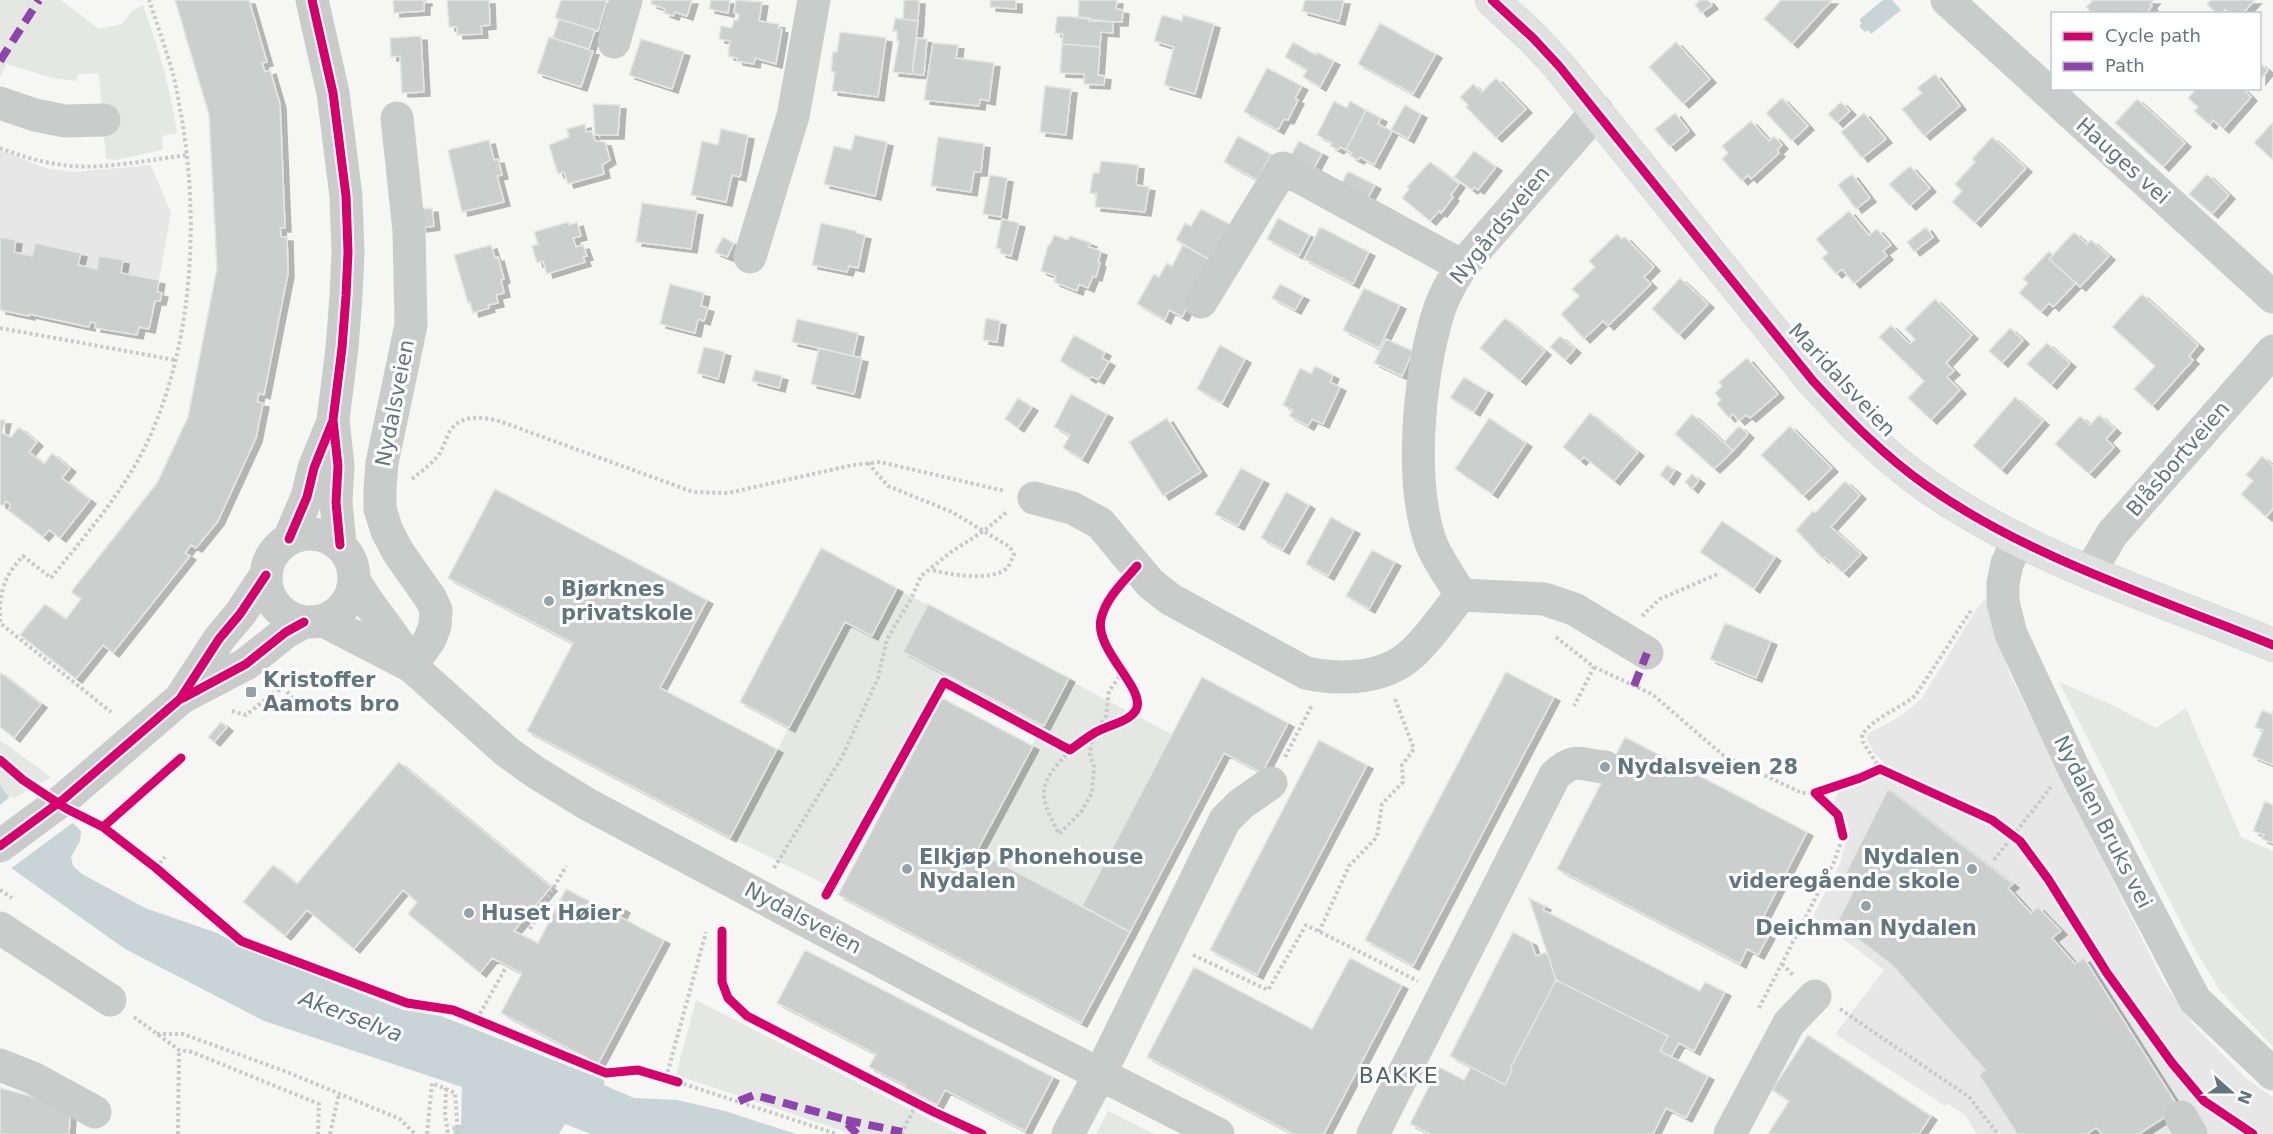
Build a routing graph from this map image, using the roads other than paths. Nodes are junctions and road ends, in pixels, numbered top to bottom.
1 (312, 0) edge
2 (626, 0) edge
3 (814, 0) edge
4 (1492, 0) edge
5 (1947, 0) edge
6 (614, 42) dead end
7 (0, 103) edge
8 (1597, 111) junction
9 (398, 118) dead end
10 (104, 120) dead end
11 (750, 257) dead end
12 (1462, 266) junction
13 (2273, 297) edge
14 (1201, 302) dead end
15 (2273, 351) edge
16 (333, 420) junction
17 (1028, 496) road end
18 (289, 539) junction
19 (2018, 539) junction
20 (340, 544) junction
21 (2090, 572) junction
22 (266, 575) junction
23 (355, 582) junction
24 (1461, 595) junction
25 (314, 621) junction
26 (2273, 645) edge
27 (1647, 653) dead end
28 (411, 666) junction
29 (180, 699) junction
30 (1605, 766) dead end
31 (1271, 783) road end
32 (0, 846) edge
33 (0, 928) edge
34 (1815, 996) dead end
35 (111, 1000) dead end
36 (0, 1065) edge
37 (1100, 1074) junction
38 (2273, 1074) edge
39 (95, 1112) dead end
40 (1068, 1134) edge
41 (1218, 1134) edge
42 (1373, 1134) edge
43 (1730, 1134) edge

1 - 16 street
2 - 6 street
3 - 11 street
4 - 8 main road, Maridalsveien
5 - 13 street, Hauges vei
7 - 10 street
8 - 12 street, Nygårdsveien
8 - 19 main road, Maridalsveien
9 - 28 street, Nydalsveien
12 - 14 street
12 - 24 street, Nygårdsveien
15 - 21 street, Blåsbortveien
16 - 18 street
16 - 20 street
17 - 24 street
18 - 20 street
18 - 22 street
19 - 21 main road, Maridalsveien
19 - 38 street, Nydalen Bruks vei
20 - 23 street
21 - 26 main road, Maridalsveien
22 - 25 street
22 - 29 street
23 - 25 street
23 - 28 street, Nydalsveien
24 - 27 street
25 - 28 street, Nydalsveien
25 - 29 street
28 - 37 street, Nydalsveien
29 - 32 street
30 - 42 street
31 - 37 street
33 - 35 street
34 - 43 street
36 - 39 street
37 - 40 street
37 - 41 street, Nydalsveien

